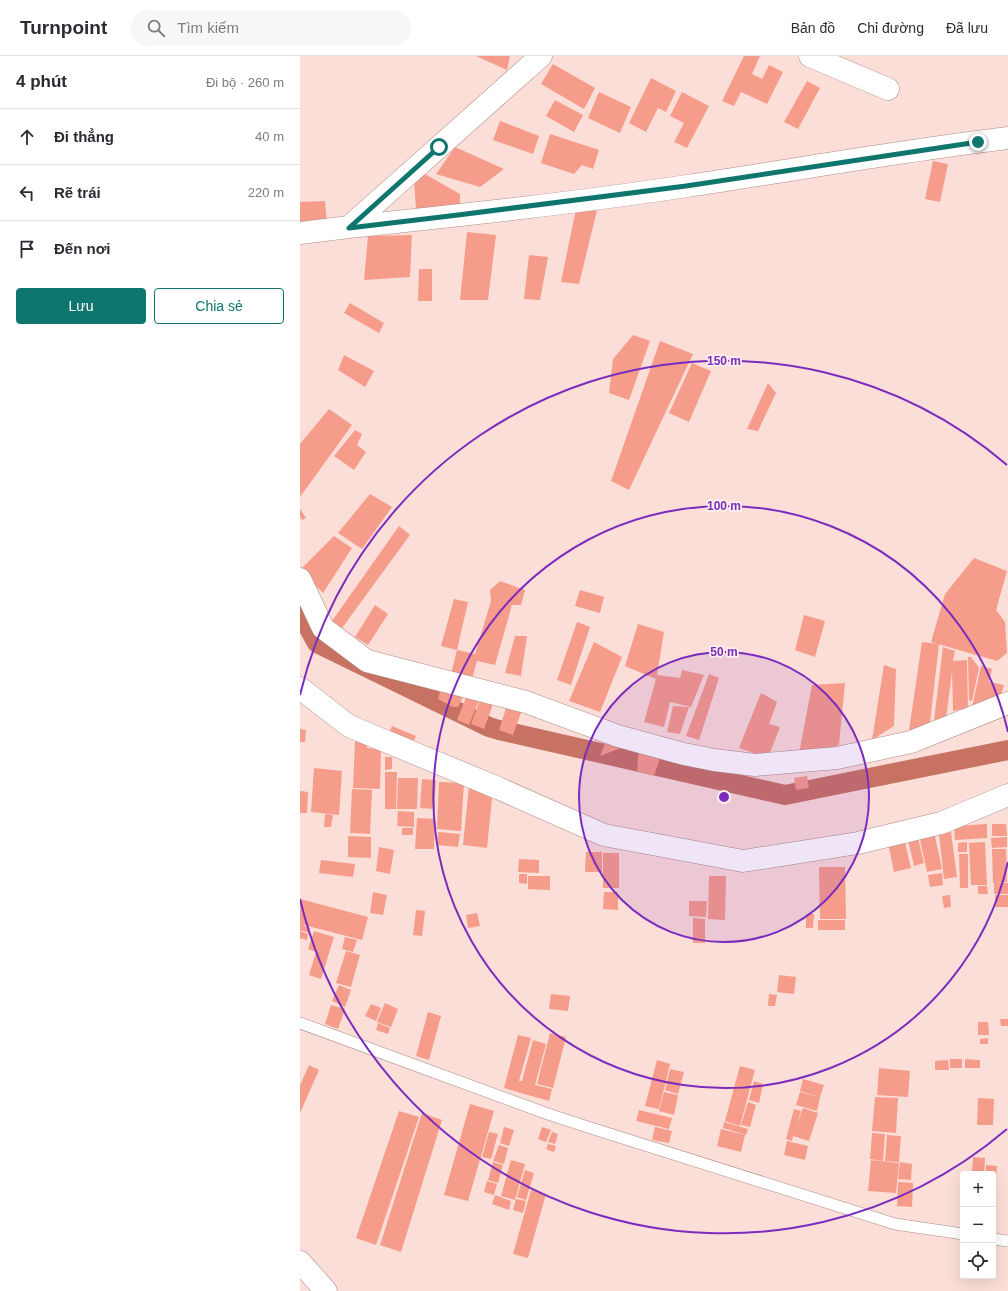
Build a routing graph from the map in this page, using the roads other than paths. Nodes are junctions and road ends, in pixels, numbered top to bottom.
1 (541, 56) edge
2 (810, 56) edge
3 (888, 89) dead end
4 (1008, 138) edge
5 (349, 228) junction
6 (300, 233) edge
7 (300, 579) edge
8 (300, 688) edge
9 (1008, 703) edge
10 (1008, 795) edge
11 (300, 1023) edge
12 (960, 1234) edge
13 (996, 1239) edge
14 (1008, 1241) edge
15 (300, 1262) edge
16 (326, 1291) edge

1 - 5 street
2 - 3 street
4 - 5 street
5 - 6 street
7 - 9 street
8 - 10 street
11 - 12 lane
13 - 14 lane
15 - 16 street

